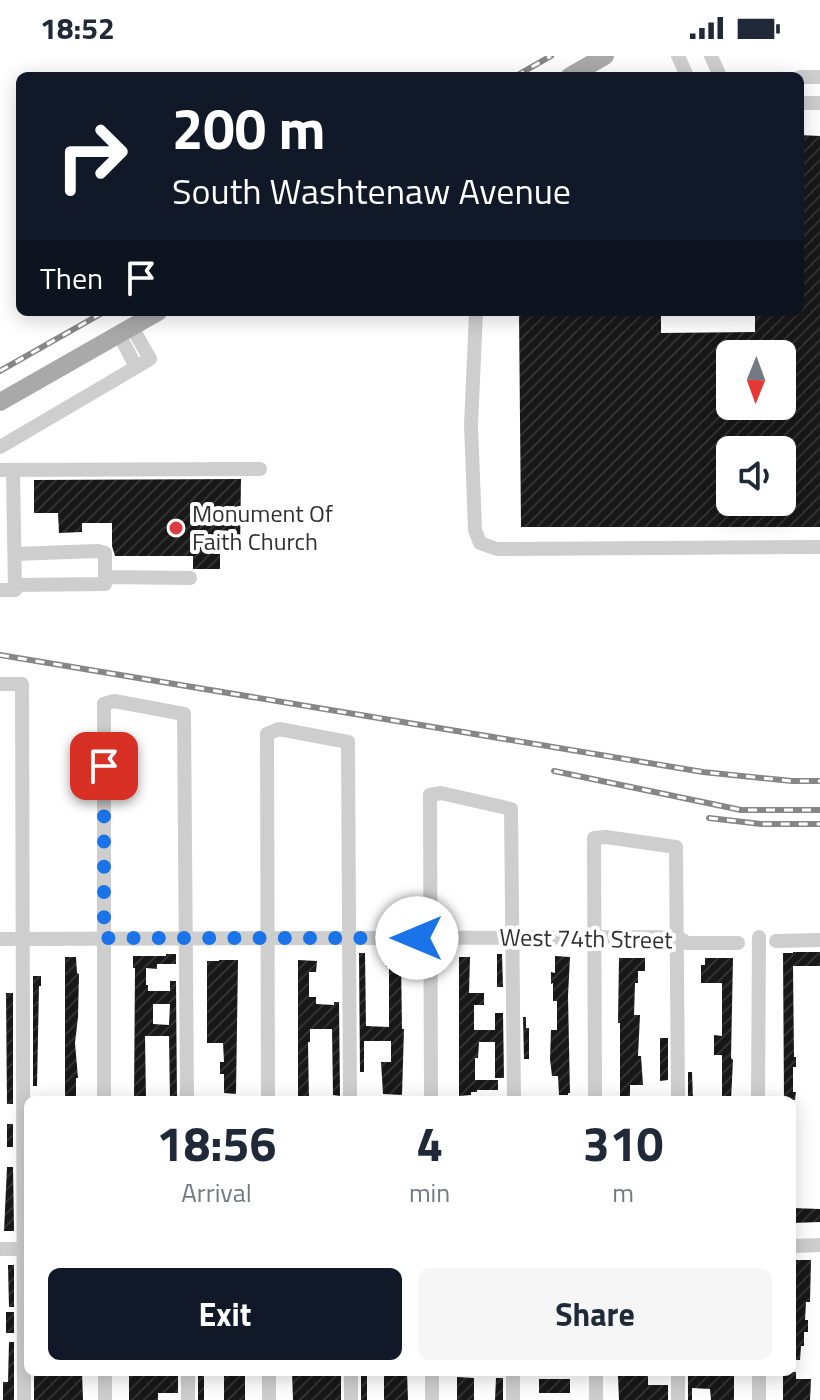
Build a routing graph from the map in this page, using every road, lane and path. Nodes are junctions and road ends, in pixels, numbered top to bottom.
1 (605, 56) edge
2 (577, 72) edge
3 (151, 316) edge
4 (476, 316) edge
5 (126, 330) junction
6 (136, 367) junction
7 (0, 402) edge
8 (0, 447) edge
9 (260, 469) dead end
10 (7, 470) edge
11 (820, 547) edge
12 (15, 554) junction
13 (105, 577) junction
14 (190, 578) dead end
15 (15, 585) junction
16 (0, 590) edge
17 (0, 684) edge
18 (512, 937) junction
19 (594, 937) junction
20 (678, 937) junction
21 (759, 937) dead end
22 (104, 938) junction
23 (186, 938) junction
24 (268, 938) junction
25 (349, 938) junction
26 (430, 938) junction
27 (0, 939) edge
28 (22, 939) junction
29 (820, 940) edge
30 (776, 941) dead end
31 (738, 943) dead end
32 (24, 1096) edge
33 (104, 1096) edge
34 (187, 1096) edge
35 (268, 1096) edge
36 (350, 1096) edge
37 (431, 1096) edge
38 (514, 1096) edge
39 (595, 1096) edge
40 (678, 1096) edge
41 (758, 1096) edge
42 (820, 1245) edge
43 (796, 1246) edge
44 (0, 1249) edge
45 (24, 1249) edge
46 (24, 1376) edge
47 (105, 1376) edge
48 (188, 1376) edge
49 (269, 1376) edge
50 (351, 1376) edge
51 (432, 1376) edge
52 (513, 1376) edge
53 (596, 1376) edge
54 (678, 1376) edge
55 (759, 1376) edge
56 (24, 1400) edge
57 (105, 1400) edge
58 (188, 1400) edge
59 (269, 1400) edge
60 (351, 1400) edge
61 (432, 1400) edge
62 (513, 1400) edge
63 (596, 1400) edge
64 (678, 1400) edge
65 (759, 1400) edge

1 - 2 main road
3 - 5 main road
4 - 11 street
5 - 6 street
5 - 6 street
5 - 7 main road
6 - 8 street
9 - 10 street
10 - 12 street
12 - 13 street
12 - 15 street
13 - 14 street
13 - 15 street
15 - 16 street
17 - 28 street
18 - 19 street, West 74th Street
18 - 26 street, West 74th Street
18 - 26 street
18 - 38 street
19 - 20 street, West 74th Street
19 - 20 street
19 - 39 street
20 - 31 street, West 74th Street
20 - 40 street
21 - 41 street
22 - 23 street, West 74th Street
22 - 23 street
22 - 28 street, West 74th Street
22 - 33 street
23 - 24 street, West 74th Street
23 - 34 street
24 - 25 street, West 74th Street
24 - 25 street
24 - 35 street
25 - 26 street, West 74th Street
25 - 36 street
26 - 37 street
27 - 28 street, West 74th Street
28 - 32 street
29 - 30 street
42 - 43 street
44 - 45 street
46 - 56 street
47 - 57 street
48 - 58 street
49 - 59 street
50 - 60 street
51 - 61 street
52 - 62 street
53 - 63 street
54 - 64 street
55 - 65 street

